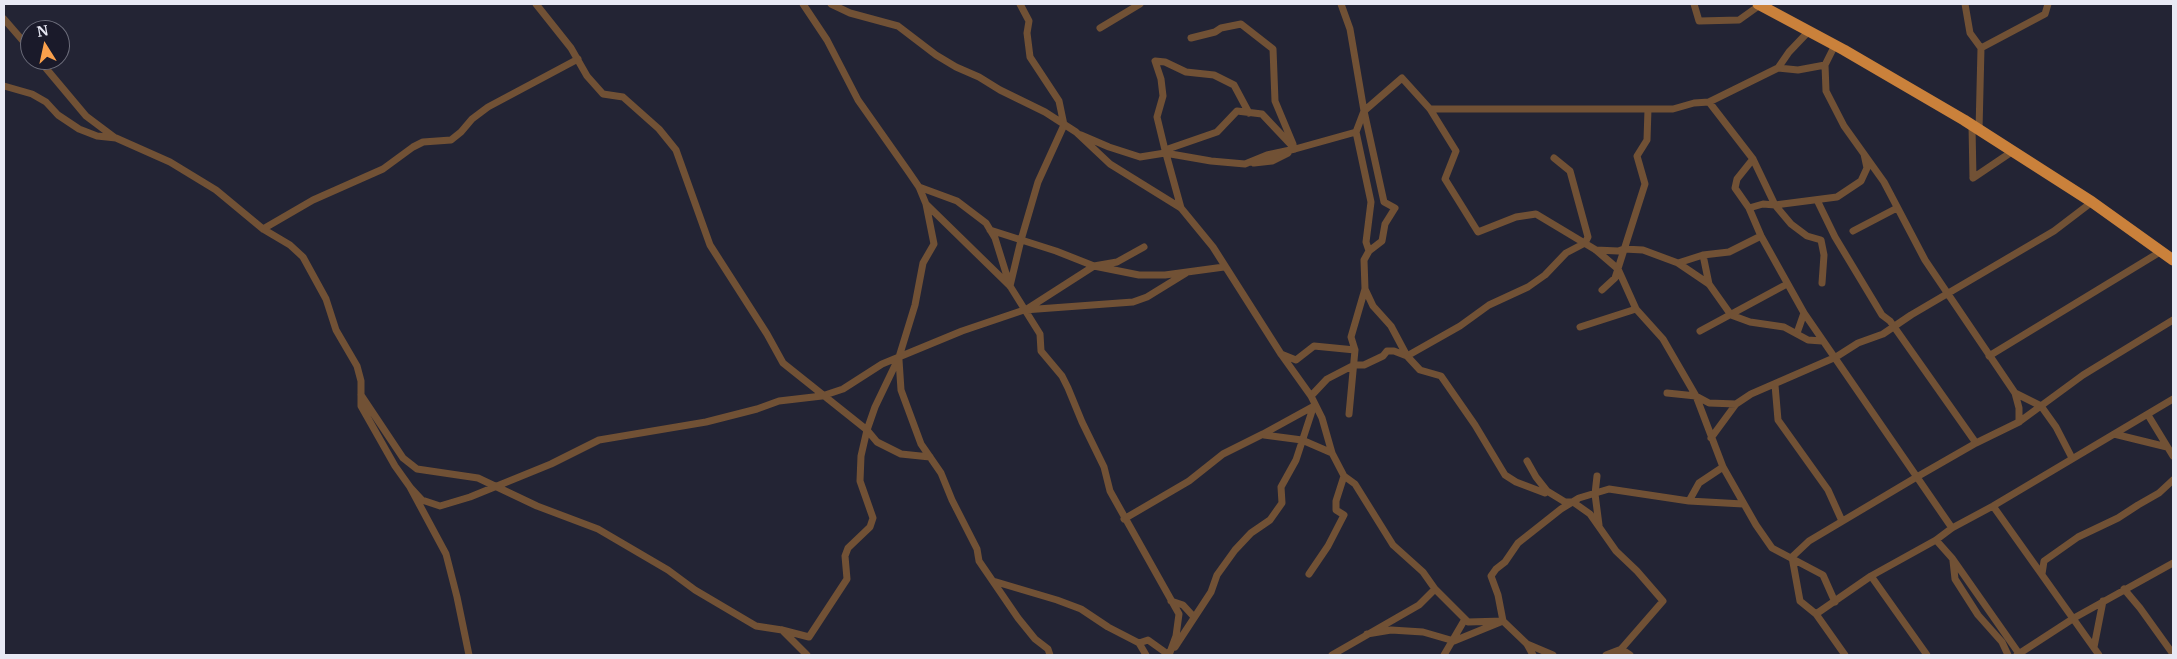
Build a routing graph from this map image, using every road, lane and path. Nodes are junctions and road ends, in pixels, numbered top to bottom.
1 (536, 4) edge
2 (803, 4) edge
3 (831, 4) edge
4 (1020, 4) edge
5 (1140, 4) edge
6 (1341, 4) edge
7 (1694, 4) edge
8 (1759, 4) edge
9 (1965, 4) edge
10 (2048, 4) edge
11 (4, 19) edge
12 (1100, 28) dead end
13 (1809, 31) junction
14 (20, 37) edge
15 (1191, 38) dead end
16 (1835, 45) junction
17 (1981, 48) junction
18 (578, 59) junction
19 (1825, 65) junction
20 (1778, 68) junction
21 (47, 70) edge
22 (4, 86) edge
23 (1709, 102) junction
24 (1430, 109) junction
25 (1648, 109) junction
26 (1364, 111) junction
27 (1249, 112) junction
28 (1064, 125) junction
29 (1975, 128) junction
30 (1076, 132) junction
31 (1356, 132) junction
32 (116, 138) junction
33 (1295, 149) junction
34 (1165, 151) junction
35 (2013, 151) junction
36 (1864, 152) junction
37 (1554, 158) dead end
38 (1753, 159) junction
39 (919, 187) junction
40 (1817, 200) junction
41 (2092, 202) junction
42 (926, 204) junction
43 (1775, 204) junction
44 (1181, 208) junction
45 (1749, 208) junction
46 (1897, 208) junction
47 (263, 229) junction
48 (990, 230) junction
49 (1853, 231) dead end
50 (1760, 236) junction
51 (1021, 240) junction
52 (1585, 243) junction
53 (1144, 247) dead end
54 (1624, 249) junction
55 (1596, 250) junction
56 (1370, 252) junction
57 (2160, 252) junction
58 (1703, 255) junction
59 (2173, 260) edge
60 (1678, 263) junction
61 (1094, 266) junction
62 (1224, 267) junction
63 (1618, 269) junction
64 (1186, 273) junction
65 (1709, 284) junction
66 (1787, 284) junction
67 (1822, 284) dead end
68 (1010, 286) junction
69 (1365, 289) junction
70 (1602, 290) dead end
71 (1948, 294) junction
72 (1636, 309) junction
73 (1024, 310) junction
74 (1804, 313) junction
75 (1731, 315) junction
76 (2173, 320) edge
77 (1800, 321) junction
78 (1893, 326) junction
79 (1580, 327) dead end
80 (1784, 327) junction
81 (1700, 331) dead end
82 (1797, 333) junction
83 (1822, 341) junction
84 (1355, 350) junction
85 (1281, 354) junction
86 (1407, 356) junction
87 (1989, 356) junction
88 (898, 357) junction
89 (1836, 357) junction
90 (1354, 365) junction
91 (1775, 385) junction
92 (1667, 393) dead end
93 (2015, 393) junction
94 (361, 395) junction
95 (822, 396) junction
96 (1311, 396) junction
97 (1696, 396) junction
98 (2173, 399) edge
99 (1736, 404) junction
100 (1314, 406) junction
101 (2042, 406) junction
102 (1349, 414) dead end
103 (2148, 415) junction
104 (2018, 422) junction
105 (867, 430) junction
106 (1264, 434) junction
107 (2114, 434) junction
108 (1711, 438) junction
109 (1302, 440) junction
110 (1976, 443) junction
111 (2167, 447) junction
112 (1332, 453) junction
113 (2173, 456) edge
114 (930, 457) junction
115 (2072, 458) junction
116 (1526, 461) dead end
117 (1723, 467) junction
118 (1344, 476) junction
119 (1915, 478) junction
120 (2173, 480) edge
121 (495, 486) junction
122 (410, 487) junction
123 (1609, 489) junction
124 (1548, 491) junction
125 (1595, 494) junction
126 (1689, 501) junction
127 (1573, 502) junction
128 (1744, 504) junction
129 (1993, 506) junction
130 (1124, 519) junction
131 (1842, 521) junction
132 (1599, 528) junction
133 (1952, 528) junction
134 (1936, 540) junction
135 (1792, 557) junction
136 (1952, 558) junction
137 (2173, 563) edge
138 (1309, 574) dead end
139 (2042, 574) junction
140 (1871, 576) junction
141 (992, 581) junction
142 (1435, 589) junction
143 (2124, 589) junction
144 (1171, 601) junction
145 (2103, 601) junction
146 (1835, 602) junction
147 (1816, 614) junction
148 (1194, 617) junction
149 (2074, 618) junction
150 (1465, 619) junction
151 (1503, 621) junction
152 (782, 630) junction
153 (1367, 634) junction
154 (1454, 641) junction
155 (1139, 642) junction
156 (1527, 644) junction
157 (2094, 647) junction
158 (1618, 652) edge
159 (2173, 652) edge
160 (469, 655) edge
161 (807, 655) edge
162 (1050, 655) edge
163 (1146, 655) edge
164 (1169, 655) edge
165 (1332, 655) edge
166 (1444, 655) edge
167 (1533, 655) edge
168 (1553, 655) edge
169 (1606, 655) edge
170 (1630, 655) edge
171 (1845, 655) edge
172 (1928, 655) edge
173 (2008, 655) edge
174 (2018, 655) edge
175 (2099, 655) edge

1 - 18 street
2 - 39 street
3 - 28 street
4 - 28 street
5 - 12 street
6 - 26 street
7 - 8 street
8 - 13 highway
9 - 17 street
10 - 17 street
11 - 14 street
13 - 16 highway
13 - 20 street
15 - 33 street
16 - 19 street
16 - 29 highway
17 - 29 street
18 - 47 street
18 - 95 street
19 - 20 street
19 - 36 street
20 - 23 street
21 - 32 street
22 - 32 street
23 - 25 street
23 - 38 street
24 - 25 street
24 - 26 street
24 - 52 street
25 - 54 street
26 - 31 street
26 - 56 street
27 - 33 street
27 - 34 street
27 - 34 street
28 - 30 street
28 - 51 street
29 - 35 highway
29 - 35 street
30 - 34 street
30 - 44 street
31 - 33 street
31 - 56 street
32 - 47 street
33 - 34 street
34 - 44 street
35 - 41 highway
36 - 40 street
36 - 46 street
37 - 52 street
38 - 43 street
38 - 45 street
39 - 42 street
39 - 48 street
40 - 43 street
40 - 78 street
41 - 57 highway
41 - 71 street
42 - 68 street
42 - 88 street
43 - 45 street
43 - 67 street
44 - 62 street
45 - 50 street
46 - 49 street
46 - 71 street
47 - 94 street
48 - 51 street
48 - 68 street
50 - 58 street
50 - 66 street
51 - 61 street
51 - 68 street
52 - 55 street
52 - 86 street
53 - 61 street
54 - 55 street
54 - 60 street
54 - 63 street
55 - 63 street
56 - 69 street
57 - 59 highway
57 - 87 street
58 - 60 street
58 - 65 street
60 - 65 street
61 - 64 street
61 - 73 street
62 - 64 street
62 - 85 street
63 - 70 street
63 - 72 street
64 - 73 street
65 - 75 street
66 - 74 street
66 - 75 street
68 - 73 street
69 - 84 street
69 - 86 street
71 - 78 street
71 - 87 street
72 - 79 street
72 - 97 street
73 - 88 street
73 - 130 street
74 - 77 street
74 - 83 street
75 - 80 street
75 - 81 street
76 - 101 street
77 - 80 street
77 - 82 street
78 - 89 street
78 - 110 street
80 - 82 street
82 - 83 street
83 - 89 street
84 - 85 street
84 - 90 street
85 - 96 street
86 - 90 street
86 - 124 street
87 - 93 street
88 - 95 street
88 - 105 street
88 - 114 street
89 - 91 street
89 - 119 street
90 - 96 street
90 - 102 street
91 - 99 street
91 - 131 street
92 - 97 street
93 - 101 street
93 - 104 street
94 - 121 street
94 - 122 street
95 - 105 street
95 - 121 street
96 - 100 street
97 - 99 street
97 - 108 street
98 - 103 street
99 - 108 street
100 - 106 street
100 - 109 street
100 - 112 street
101 - 104 street
101 - 115 street
103 - 107 street
103 - 111 street
104 - 110 street
105 - 114 street
105 - 152 street
106 - 109 street
106 - 130 street
107 - 111 street
107 - 115 street
108 - 117 street
109 - 112 street
109 - 148 street
110 - 119 street
111 - 113 street
112 - 118 street
114 - 141 street
115 - 129 street
116 - 124 street
117 - 126 street
117 - 128 street
118 - 138 street
118 - 142 street
119 - 131 street
119 - 133 street
120 - 139 street
121 - 122 street
121 - 152 street
122 - 160 street
123 - 125 street
123 - 125 street
123 - 126 street
124 - 127 street
125 - 127 street
125 - 132 street
126 - 128 street
127 - 132 street
127 - 151 street
128 - 135 street
129 - 133 street
129 - 139 street
130 - 144 street
131 - 135 street
132 - 158 street
133 - 134 street
134 - 136 street
134 - 140 street
135 - 146 street
135 - 147 street
136 - 173 street
136 - 174 street
137 - 143 street
139 - 149 street
140 - 146 street
140 - 172 street
141 - 155 street
141 - 162 street
142 - 150 street
142 - 153 street
143 - 145 street
143 - 159 street
144 - 148 street
144 - 148 street
145 - 149 street
145 - 157 street
146 - 147 street
147 - 171 street
149 - 157 street
149 - 174 street
150 - 151 street
150 - 154 street
151 - 154 street
151 - 156 street
152 - 161 street
153 - 154 street
153 - 165 street
154 - 166 street
155 - 163 street
155 - 164 street
156 - 167 street
156 - 168 street
157 - 175 street
158 - 169 street
158 - 170 street

